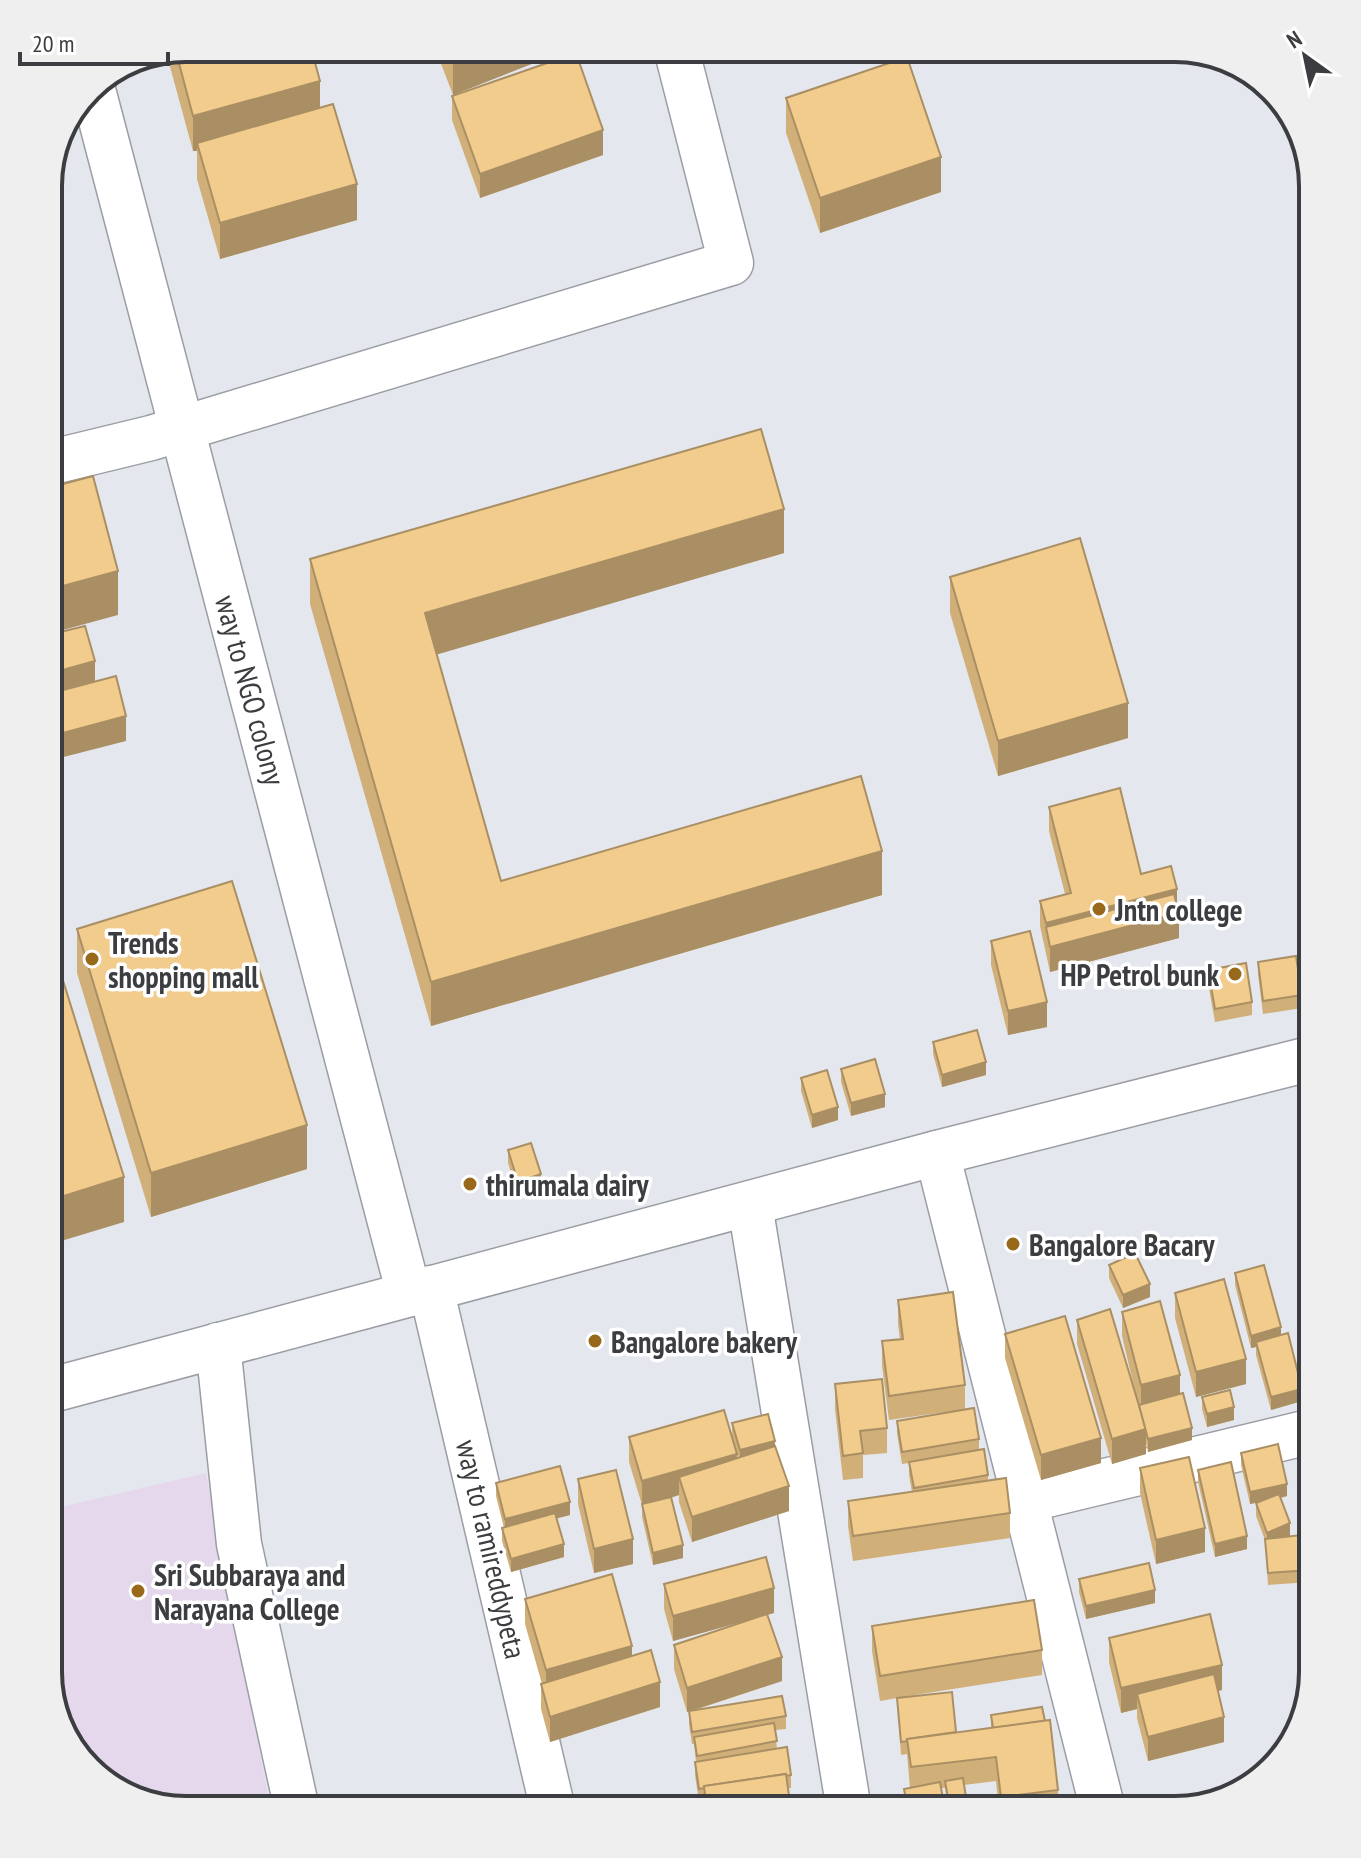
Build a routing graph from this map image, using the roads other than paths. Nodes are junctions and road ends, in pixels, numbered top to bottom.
1 (680, 62) edge
2 (96, 101) edge
3 (182, 428) junction
4 (62, 460) edge
5 (1299, 1062) edge
6 (937, 1153) junction
7 (750, 1205) junction
8 (420, 1291) junction
9 (218, 1345) junction
10 (62, 1387) edge
11 (1299, 1434) edge
12 (1026, 1500) junction
13 (294, 1796) edge
14 (549, 1796) edge
15 (847, 1796) edge
16 (1100, 1796) edge

1 - 3 main road
2 - 3 main road, way to NGO colony
3 - 4 main road
3 - 8 main road, way to NGO colony
5 - 6 main road
6 - 7 main road
6 - 12 main road
7 - 8 main road
7 - 15 main road
8 - 9 main road
8 - 14 main road, way to ramireddypeta
9 - 10 main road
9 - 13 main road
11 - 12 main road
12 - 16 main road

